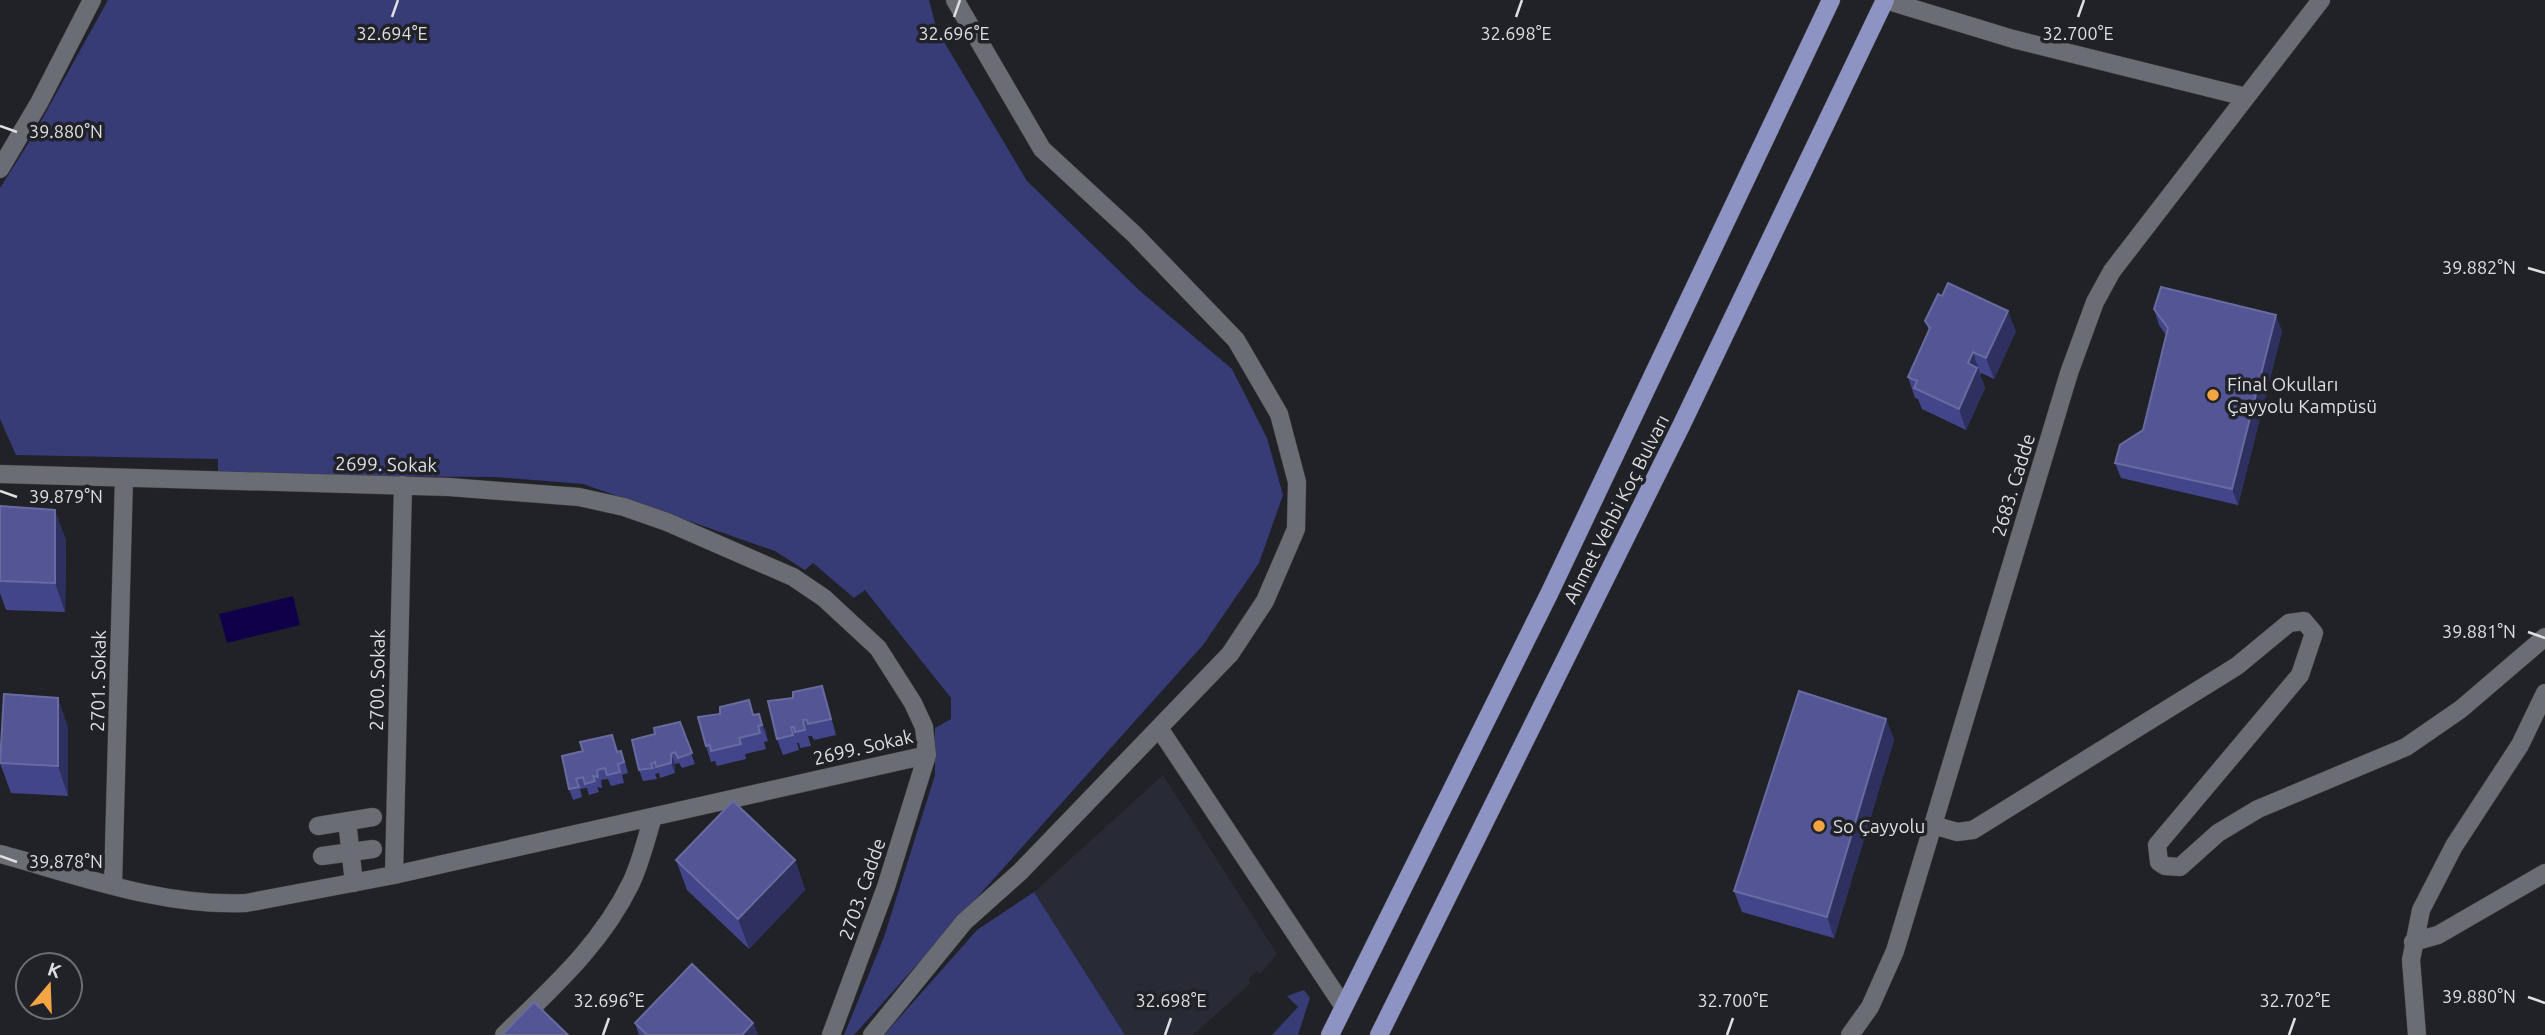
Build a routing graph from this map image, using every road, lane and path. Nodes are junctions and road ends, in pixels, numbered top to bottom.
1 (92, 0) edge
2 (955, 0) edge
3 (1831, 0) edge
4 (1885, 0) edge
5 (2321, 0) edge
6 (2246, 97) junction
7 (0, 169) edge
8 (0, 474) edge
9 (124, 478) junction
10 (403, 485) junction
11 (2545, 638) edge
12 (2545, 693) edge
13 (1159, 728) junction
14 (927, 755) junction
15 (373, 817) dead end
16 (653, 817) junction
17 (347, 821) junction
18 (318, 825) dead end
19 (1933, 825) junction
20 (373, 849) dead end
21 (351, 852) junction
22 (0, 854) edge
23 (322, 856) dead end
24 (2545, 873) edge
25 (394, 875) junction
26 (354, 883) junction
27 (113, 885) junction
28 (2413, 942) junction
29 (1342, 1004) junction
30 (504, 1035) edge
31 (831, 1035) edge
32 (872, 1035) edge
33 (1329, 1035) edge
34 (1379, 1035) edge
35 (1850, 1035) edge
36 (2417, 1035) edge

1 - 7 street
2 - 13 street
3 - 29 main road, Ahmet Vehbi Koç Bulvarı
4 - 6 street
4 - 34 main road, Ahmet Vehbi Koç Bulvarı
5 - 6 street, 2683. Cadde
6 - 19 street, 2683. Cadde
8 - 9 street, 2699. Sokak
9 - 10 street, 2699. Sokak
9 - 27 street, 2701. Sokak
10 - 14 street, 2699. Sokak
10 - 25 street, 2700. Sokak
11 - 19 street
12 - 28 street
13 - 29 street
13 - 32 street
14 - 16 street, 2699. Sokak
14 - 31 street, 2703. Cadde
15 - 17 street
16 - 25 street, 2699. Sokak
16 - 30 street
17 - 18 street
17 - 21 street
19 - 35 street, 2683. Cadde
20 - 21 street
21 - 23 street
21 - 26 street
22 - 27 street, 2699. Sokak
24 - 28 street
25 - 26 street, 2699. Sokak
26 - 27 street, 2699. Sokak
28 - 36 street
29 - 33 main road, Ahmet Vehbi Koç Bulvarı

